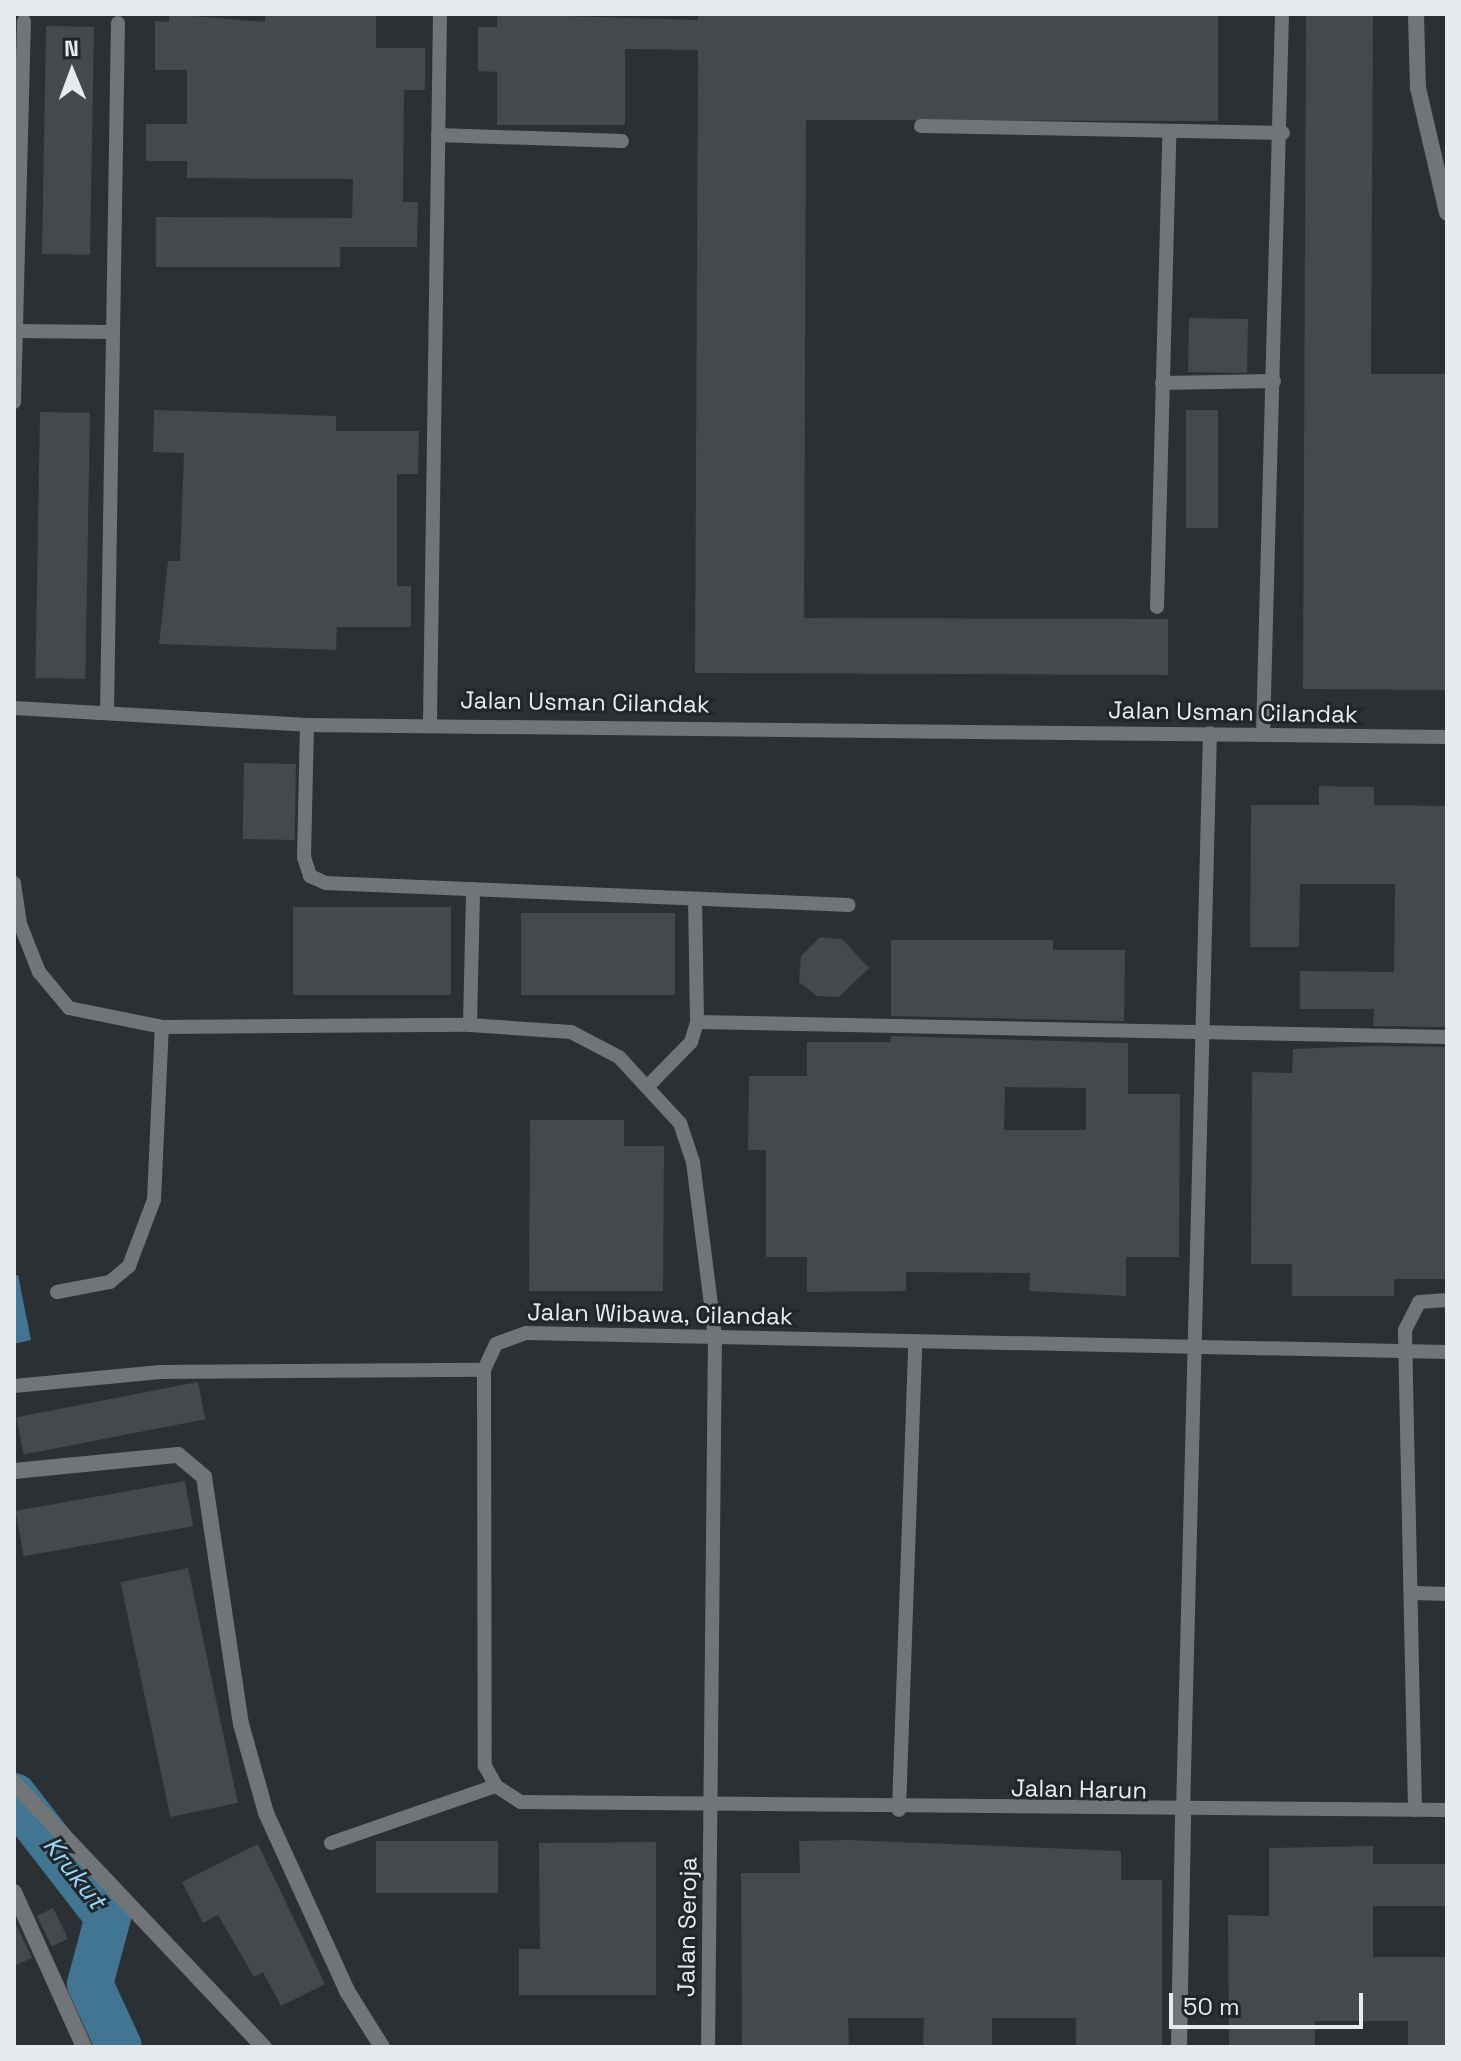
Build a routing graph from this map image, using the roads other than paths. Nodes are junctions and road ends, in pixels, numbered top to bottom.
1 (440, 14) edge
2 (1282, 14) edge
3 (1416, 14) edge
4 (24, 21) dead end
5 (118, 23) dead end
6 (921, 126) dead end
7 (1283, 133) junction
8 (1169, 134) junction
9 (438, 135) junction
10 (622, 141) dead end
11 (1447, 213) edge
12 (17, 331) junction
13 (109, 332) junction
14 (1274, 381) junction
15 (1162, 383) junction
16 (14, 402) edge
17 (1157, 607) dead end
18 (14, 708) edge
19 (107, 713) junction
20 (430, 721) junction
21 (307, 725) junction
22 (1210, 733) junction
23 (1263, 734) junction
24 (1447, 737) edge
25 (14, 883) edge
26 (473, 889) junction
27 (695, 899) junction
28 (849, 905) dead end
29 (697, 1022) junction
30 (470, 1025) junction
31 (162, 1027) junction
32 (1202, 1033) junction
33 (1447, 1037) edge
34 (650, 1084) junction
35 (57, 1292) dead end
36 (1447, 1300) edge
37 (715, 1335) junction
38 (915, 1342) junction
39 (1193, 1351) junction
40 (1407, 1352) junction
41 (1447, 1352) edge
42 (484, 1370) junction
43 (14, 1386) edge
44 (14, 1471) edge
45 (1415, 1593) junction
46 (1447, 1594) edge
47 (14, 1783) edge
48 (496, 1786) junction
49 (711, 1808) junction
50 (899, 1810) junction
51 (1415, 1810) junction
52 (1447, 1810) edge
53 (1183, 1812) junction
54 (331, 1843) dead end
55 (14, 1892) edge
56 (84, 2047) edge
57 (264, 2047) edge
58 (382, 2047) edge
59 (708, 2047) edge
60 (1179, 2047) edge

1 - 9 lane, Jalan Usman Cilandak
2 - 7 lane
3 - 11 street
4 - 12 lane
5 - 13 lane
6 - 8 lane
7 - 8 lane
7 - 14 lane
8 - 15 lane
9 - 10 lane
9 - 20 lane, Jalan Usman Cilandak
12 - 13 lane
12 - 16 lane
13 - 19 lane
14 - 15 lane
14 - 23 lane
15 - 17 lane
18 - 19 lane
19 - 21 lane
20 - 21 lane
20 - 22 lane, Jalan Usman Cilandak
21 - 26 lane
22 - 23 lane, Jalan Usman Cilandak
22 - 32 lane
23 - 24 lane, Jalan Usman Cilandak
25 - 31 lane, Jalan Seroja
26 - 27 lane
26 - 30 lane
27 - 28 lane
27 - 29 lane
29 - 32 lane
29 - 34 lane
30 - 31 lane, Jalan Seroja
30 - 34 lane, Jalan Seroja
31 - 35 lane
32 - 33 lane
32 - 39 lane
34 - 37 lane, Jalan Seroja
36 - 40 lane
37 - 38 lane, Jalan Wibawa, Cilandak
37 - 42 lane, Jalan Wibawa, Cilandak
37 - 49 lane, Jalan Seroja
38 - 39 lane, Jalan Wibawa, Cilandak
38 - 50 lane
39 - 40 lane, Jalan Wibawa, Cilandak
39 - 53 lane
40 - 41 lane, Jalan Wibawa, Cilandak
40 - 45 lane
42 - 43 lane
42 - 48 lane
44 - 58 street
45 - 46 lane
45 - 51 lane
47 - 57 street
48 - 49 lane
48 - 54 lane
49 - 50 lane, Jalan Harun
49 - 59 lane, Jalan Seroja
50 - 53 lane, Jalan Harun
51 - 52 lane, Jalan Harun
51 - 53 lane, Jalan Harun
53 - 60 street
55 - 56 street

